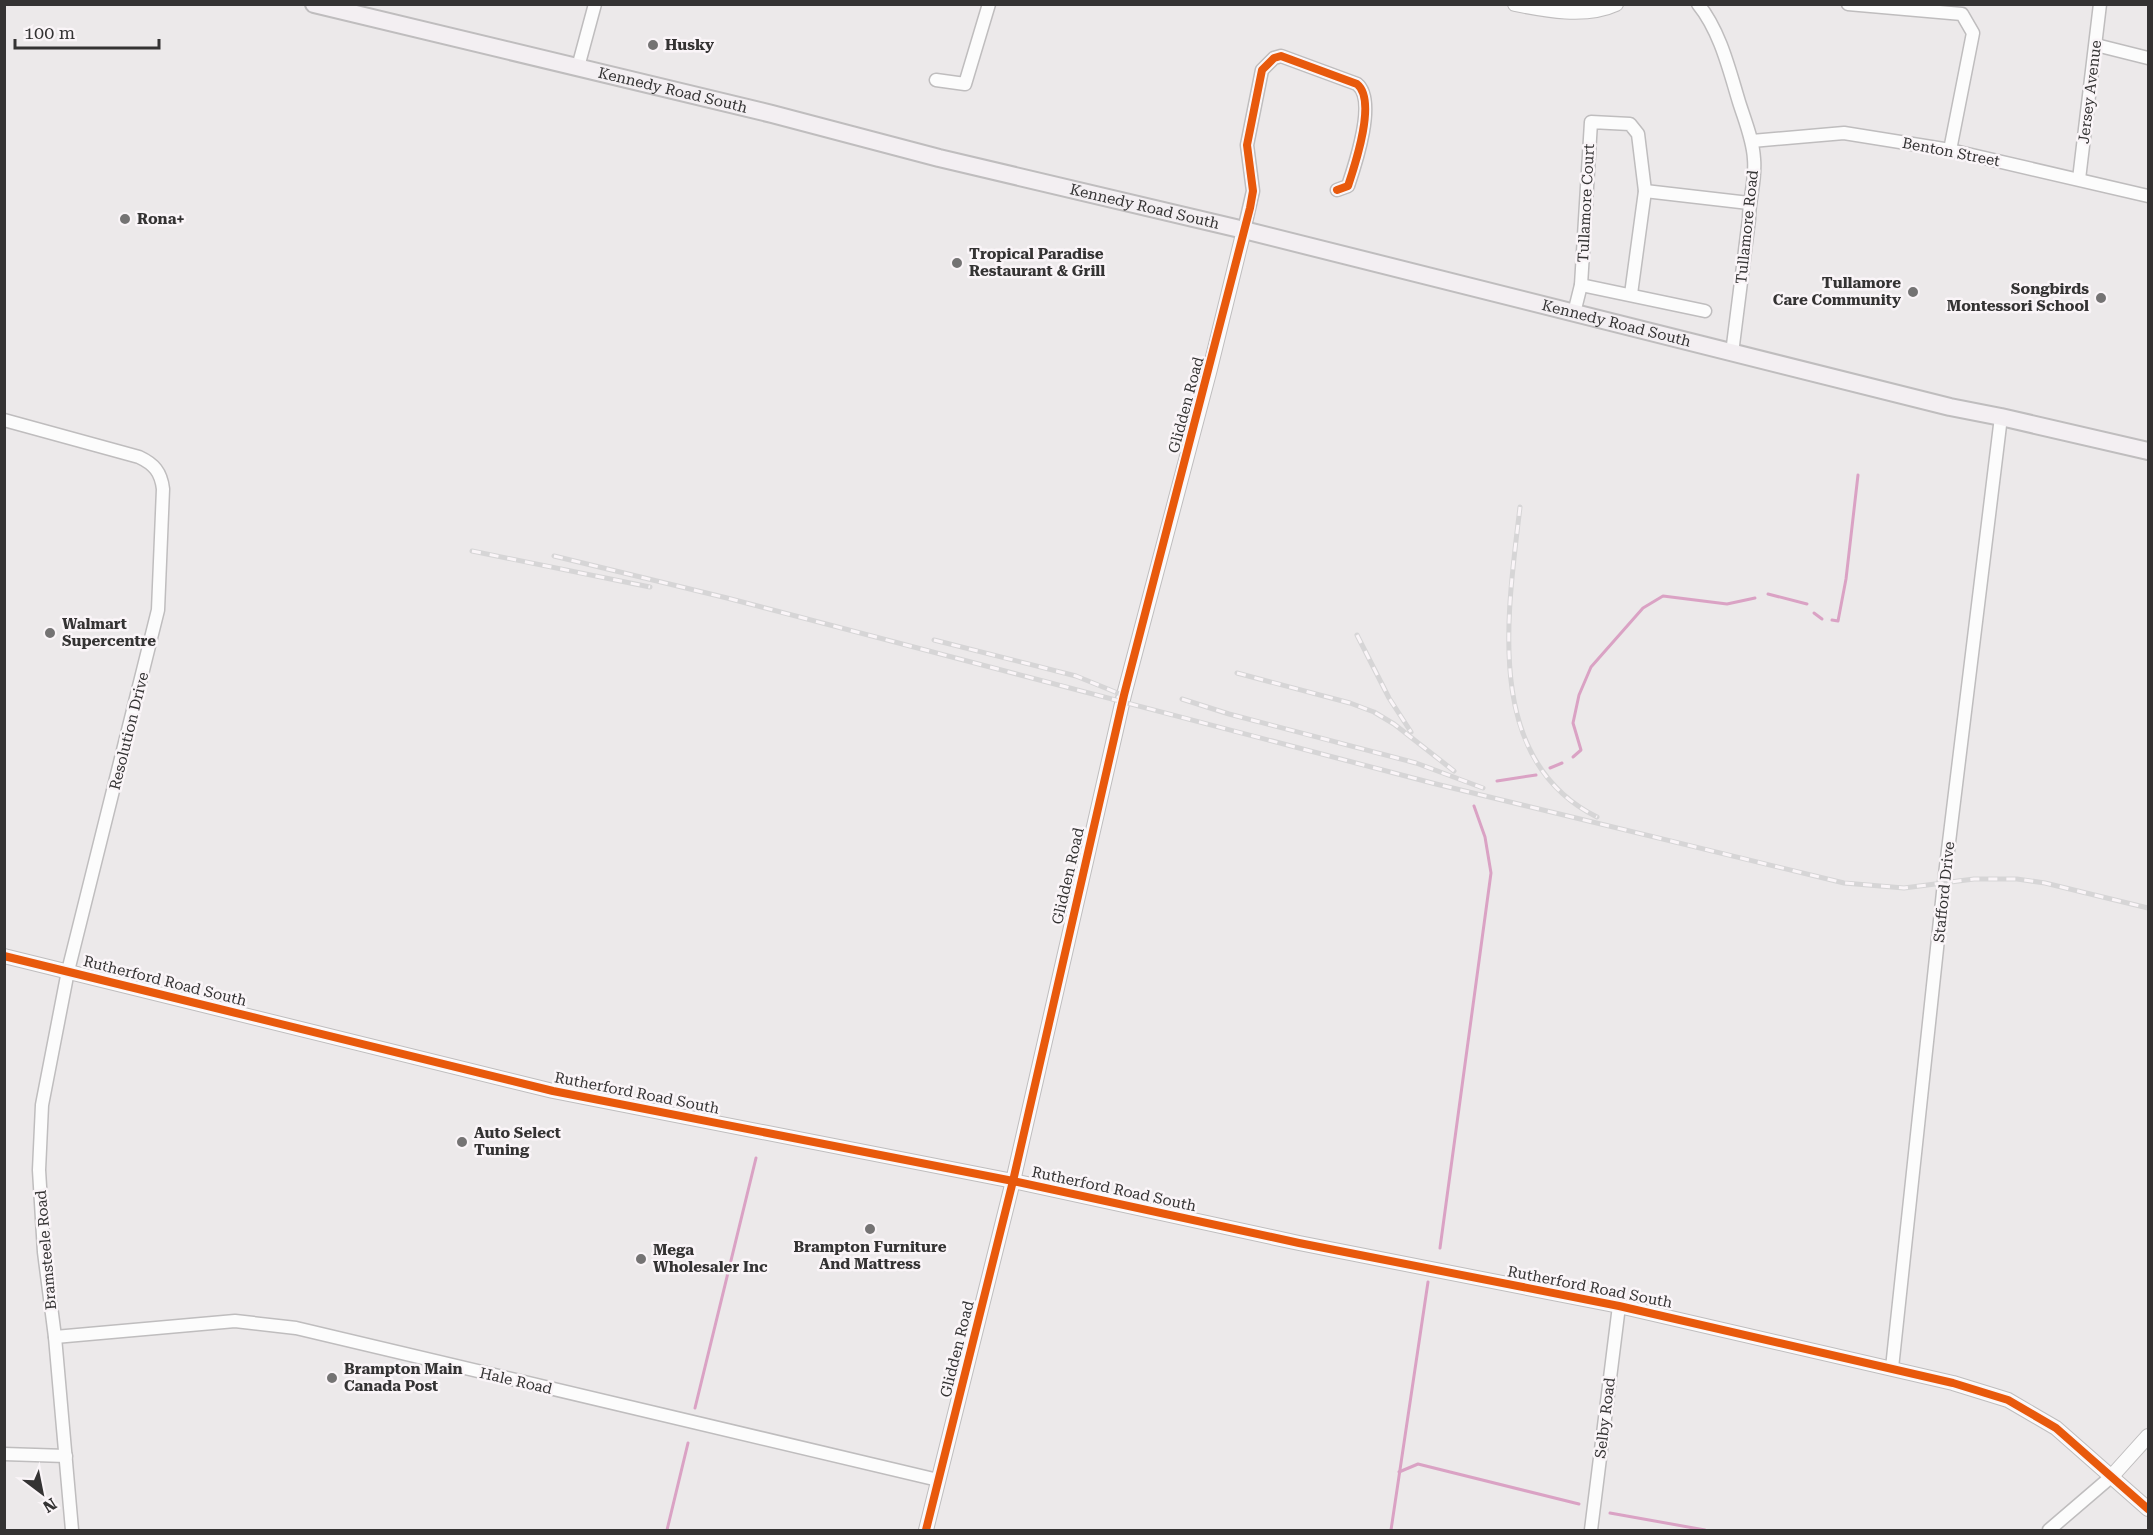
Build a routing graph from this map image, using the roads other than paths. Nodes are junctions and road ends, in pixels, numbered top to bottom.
1 (314, 4) edge
2 (595, 4) edge
3 (989, 4) edge
4 (1515, 4) edge
5 (1616, 4) edge
6 (1698, 4) edge
7 (1848, 4) edge
8 (2100, 4) edge
9 (2096, 45) junction
10 (2148, 58) edge
11 (578, 67) junction
12 (936, 80) dead end
13 (1752, 141) junction
14 (1950, 150) junction
15 (2079, 179) junction
16 (1337, 190) dead end
17 (1645, 191) junction
18 (2148, 196) edge
19 (1749, 203) junction
20 (1244, 230) junction
21 (1581, 285) junction
22 (1631, 294) junction
23 (1706, 311) dead end
24 (1574, 313) junction
25 (1732, 353) junction
26 (2001, 417) junction
27 (4, 420) edge
28 (2148, 451) edge
29 (4, 956) edge
30 (68, 971) junction
31 (1013, 1181) junction
32 (1618, 1306) junction
33 (55, 1336) junction
34 (1892, 1368) junction
35 (2148, 1436) edge
36 (4, 1454) edge
37 (66, 1456) junction
38 (2112, 1476) junction
39 (938, 1480) junction
40 (2148, 1509) edge
41 (72, 1530) edge
42 (926, 1530) edge
43 (1591, 1530) edge
44 (2049, 1530) edge

1 - 11 main road, Kennedy Road South
2 - 11 street
3 - 12 street
4 - 5 street
6 - 13 street, Tullamore Road
7 - 14 street
8 - 9 street, Jersey Avenue
9 - 10 street
9 - 15 street, Jersey Avenue
11 - 20 main road, Kennedy Road South
13 - 14 street, Benton Street
13 - 19 street, Tullamore Road
14 - 15 street, Benton Street
15 - 18 street, Benton Street
16 - 20 street
17 - 19 street
17 - 21 street, Tullamore Court
17 - 22 street, Tullamore Court
19 - 25 street, Tullamore Road
20 - 24 main road, Kennedy Road South
20 - 31 street, Glidden Road
21 - 22 street, Tullamore Court
21 - 24 street, Tullamore Court
22 - 23 street, Tullamore Court
24 - 25 main road, Kennedy Road South
25 - 26 main road, Kennedy Road South
26 - 28 main road, Kennedy Road South
26 - 34 street, Stafford Drive
27 - 30 street, Resolution Drive
29 - 30 street, Rutherford Road South
30 - 31 street, Rutherford Road South
30 - 33 street, Bramsteele Road
31 - 32 street, Rutherford Road South
31 - 39 street, Glidden Road
32 - 34 street, Rutherford Road South
32 - 43 street, Selby Road
33 - 37 street, Bramsteele Road
33 - 39 street, Hale Road
34 - 38 street, Rutherford Road South
35 - 38 street
36 - 37 street
37 - 41 street, Bramsteele Road
38 - 40 street, Rutherford Road South
38 - 44 street
39 - 42 street, Glidden Road

